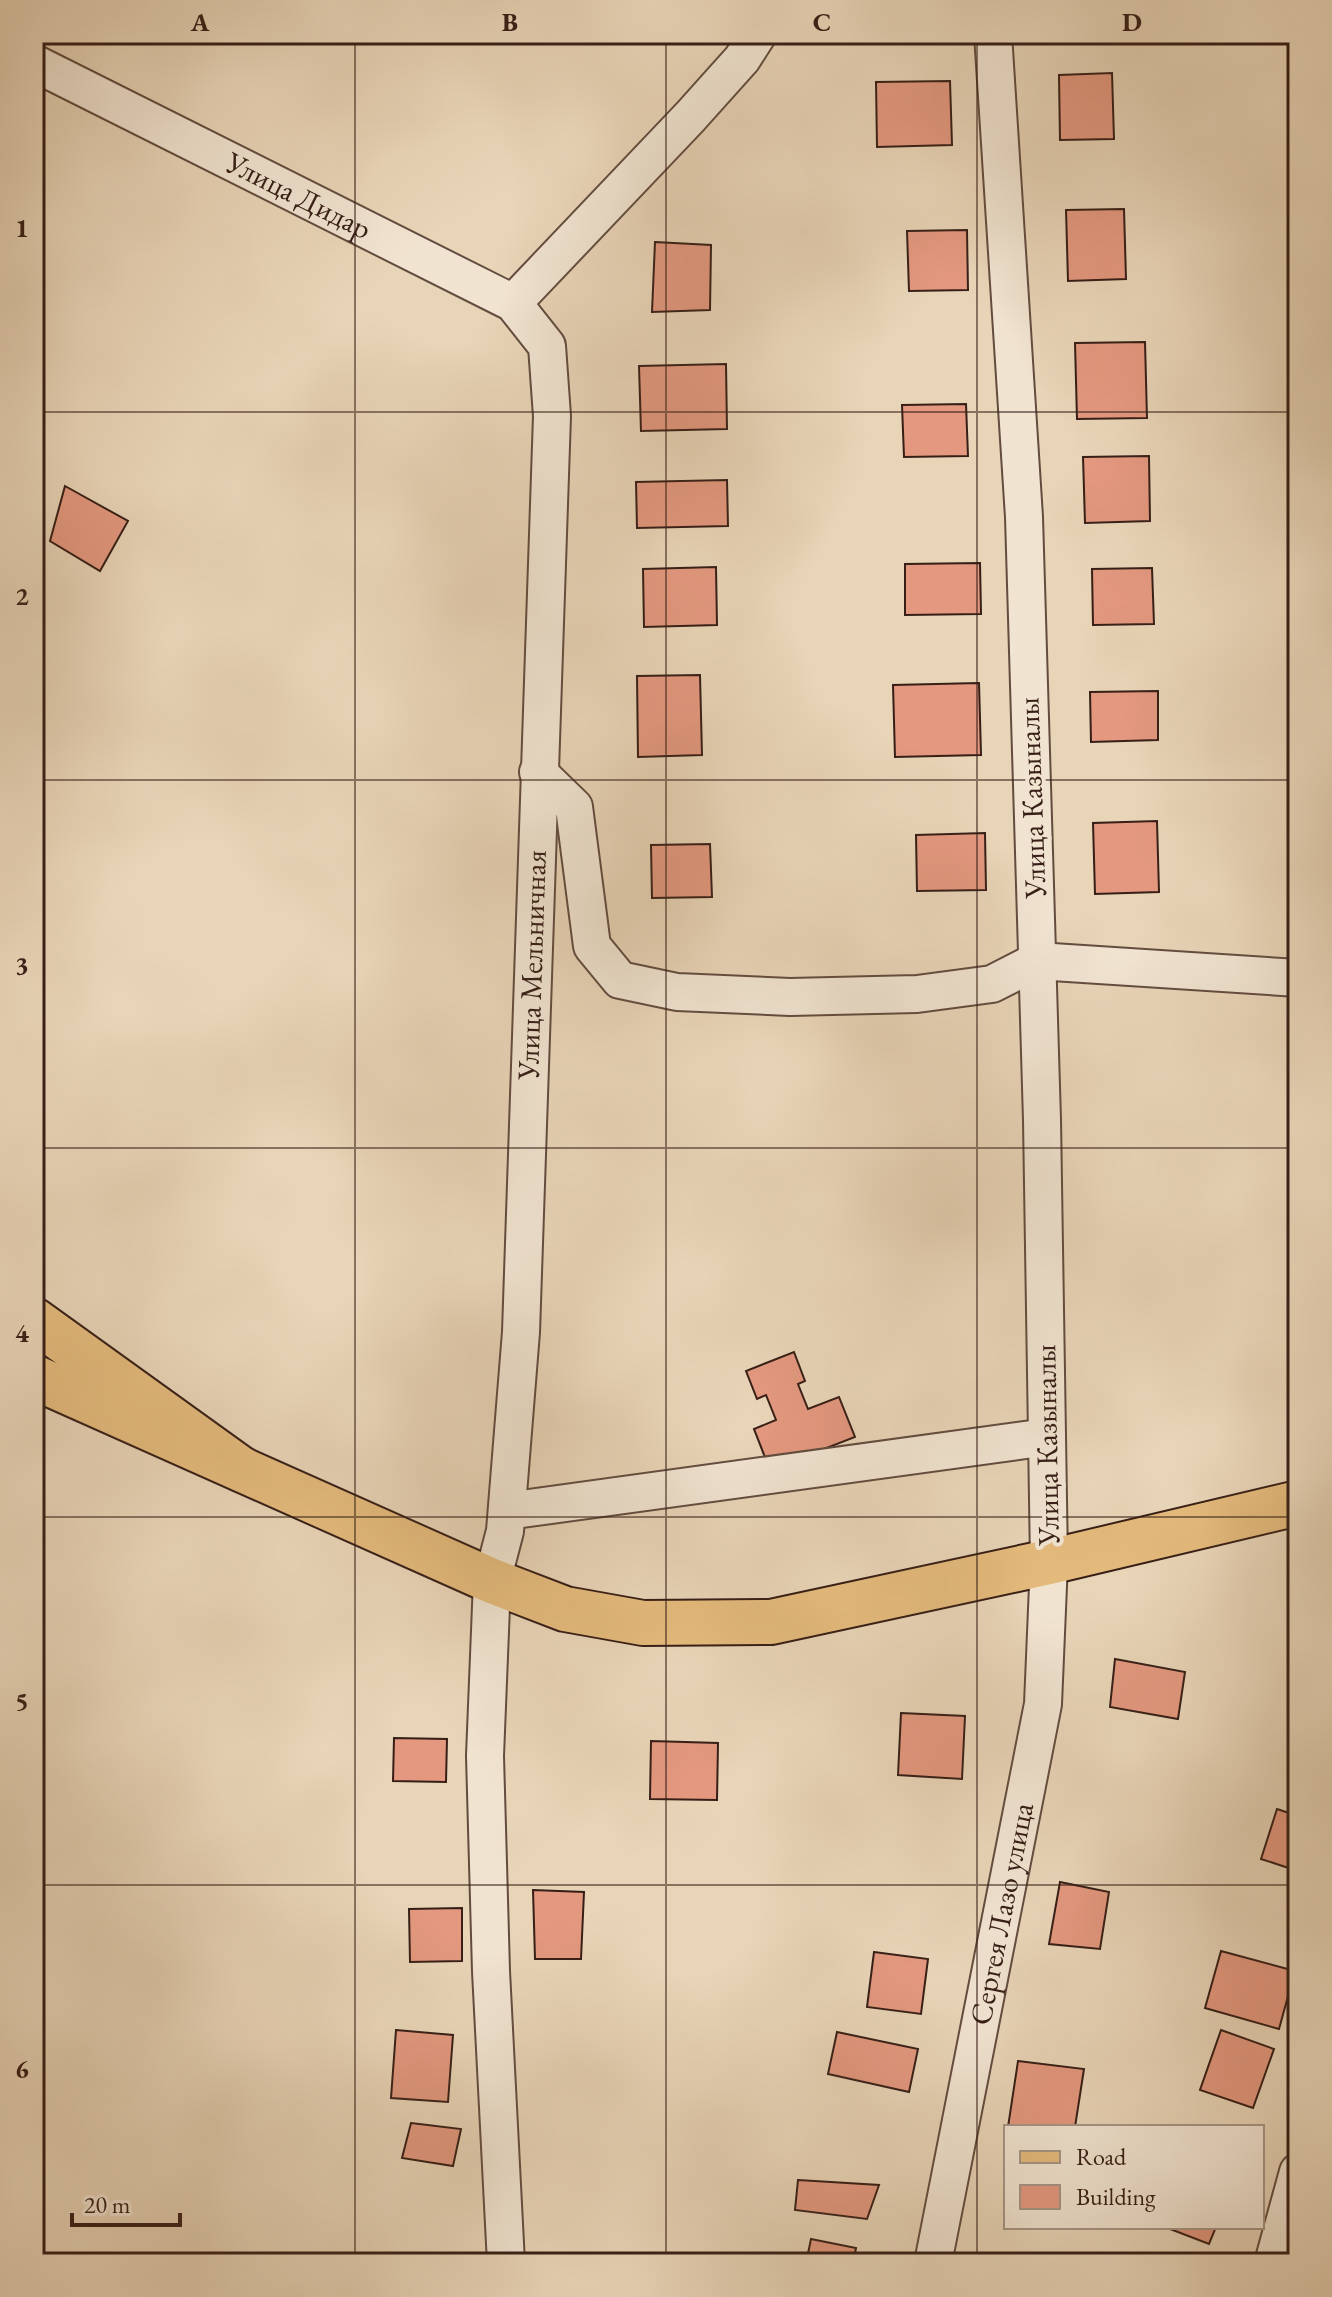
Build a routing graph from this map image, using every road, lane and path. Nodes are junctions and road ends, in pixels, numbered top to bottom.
1 (758, 34) edge
2 (993, 34) edge
3 (34, 63) edge
4 (513, 303) junction
5 (547, 346) joint
6 (538, 772) junction
7 (1037, 961) junction
8 (1298, 978) edge
9 (34, 1320) edge
10 (34, 1377) edge
11 (1047, 1437) junction
12 (241, 1469) junction
13 (1298, 1503) edge
14 (507, 1511) junction
15 (1049, 1562) junction
16 (492, 1581) junction
17 (1298, 2172) edge
18 (506, 2263) edge
19 (933, 2263) edge
20 (1273, 2263) edge

1 - 4 street
2 - 7 street, Улица Казыналы
3 - 4 street, Улица Дидар
4 - 5 street, Улица Дидар
5 - 6 street, Улица Мельничная
6 - 7 street
6 - 14 street, Улица Мельничная
7 - 8 street
7 - 11 street, Улица Казыналы
9 - 12 main road
10 - 12 main road
11 - 14 street
11 - 15 street, Улица Казыналы
12 - 16 main road
13 - 15 main road
14 - 16 street, Улица Мельничная
15 - 16 main road
15 - 19 street, Сергея Лазо улица
16 - 18 street, Улица Мельничная
17 - 20 street

